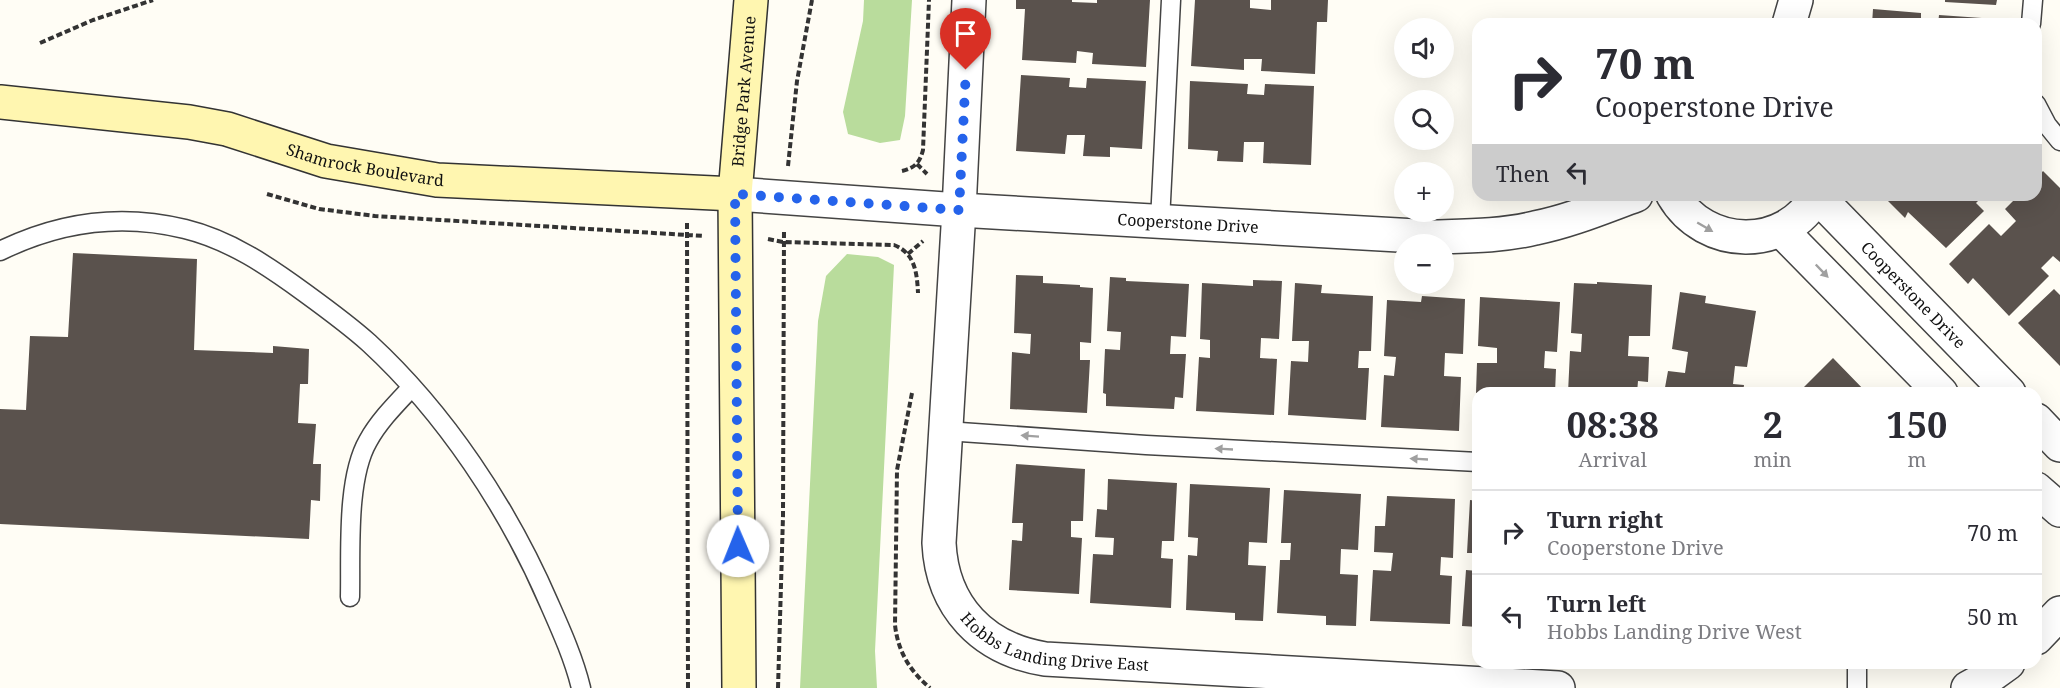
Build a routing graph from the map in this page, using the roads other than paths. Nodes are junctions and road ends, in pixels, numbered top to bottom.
1 (752, 0) edge
2 (969, 0) edge
3 (1171, 0) edge
4 (1796, 0) edge
5 (2033, 0) edge
6 (1791, 18) edge
7 (2032, 18) edge
8 (0, 102) edge
9 (2042, 115) edge
10 (2060, 141) edge
11 (735, 194) junction
12 (1619, 201) edge
13 (1677, 201) edge
14 (1813, 201) edge
15 (1823, 201) edge
16 (959, 210) junction
17 (1160, 221) junction
18 (1781, 230) junction
19 (0, 252) edge
20 (412, 387) junction
21 (1935, 387) edge
22 (2003, 387) edge
23 (2042, 426) edge
24 (946, 430) junction
25 (2060, 445) edge
26 (1472, 462) edge
27 (2042, 494) edge
28 (2060, 510) edge
29 (350, 597) dead end
30 (2060, 613) edge
31 (2042, 632) edge
32 (1857, 669) edge
33 (1999, 669) edge
34 (581, 688) edge
35 (739, 688) edge
36 (1558, 688) edge
37 (1857, 688) edge
38 (1968, 688) edge

1 - 11 street, Bridge Park Avenue
2 - 16 street, Hobbs Landing Drive East
3 - 17 lane
4 - 6 street
5 - 7 lane
8 - 11 street, Shamrock Boulevard
9 - 10 lane
11 - 16 street, Cooperstone Drive
11 - 35 street, Bridge Park Avenue
12 - 17 street, Cooperstone Drive
13 -> 18 street
14 - 18 street
15 - 22 street, Cooperstone Drive
16 - 17 street, Cooperstone Drive
16 - 24 street, Hobbs Landing Drive East
18 -> 21 street
19 - 20 lane
20 - 29 lane
20 - 34 lane
23 - 25 street
26 -> 24 lane
24 - 36 street, Hobbs Landing Drive East
27 - 28 street
30 - 31 street
32 - 37 lane
33 - 38 street

